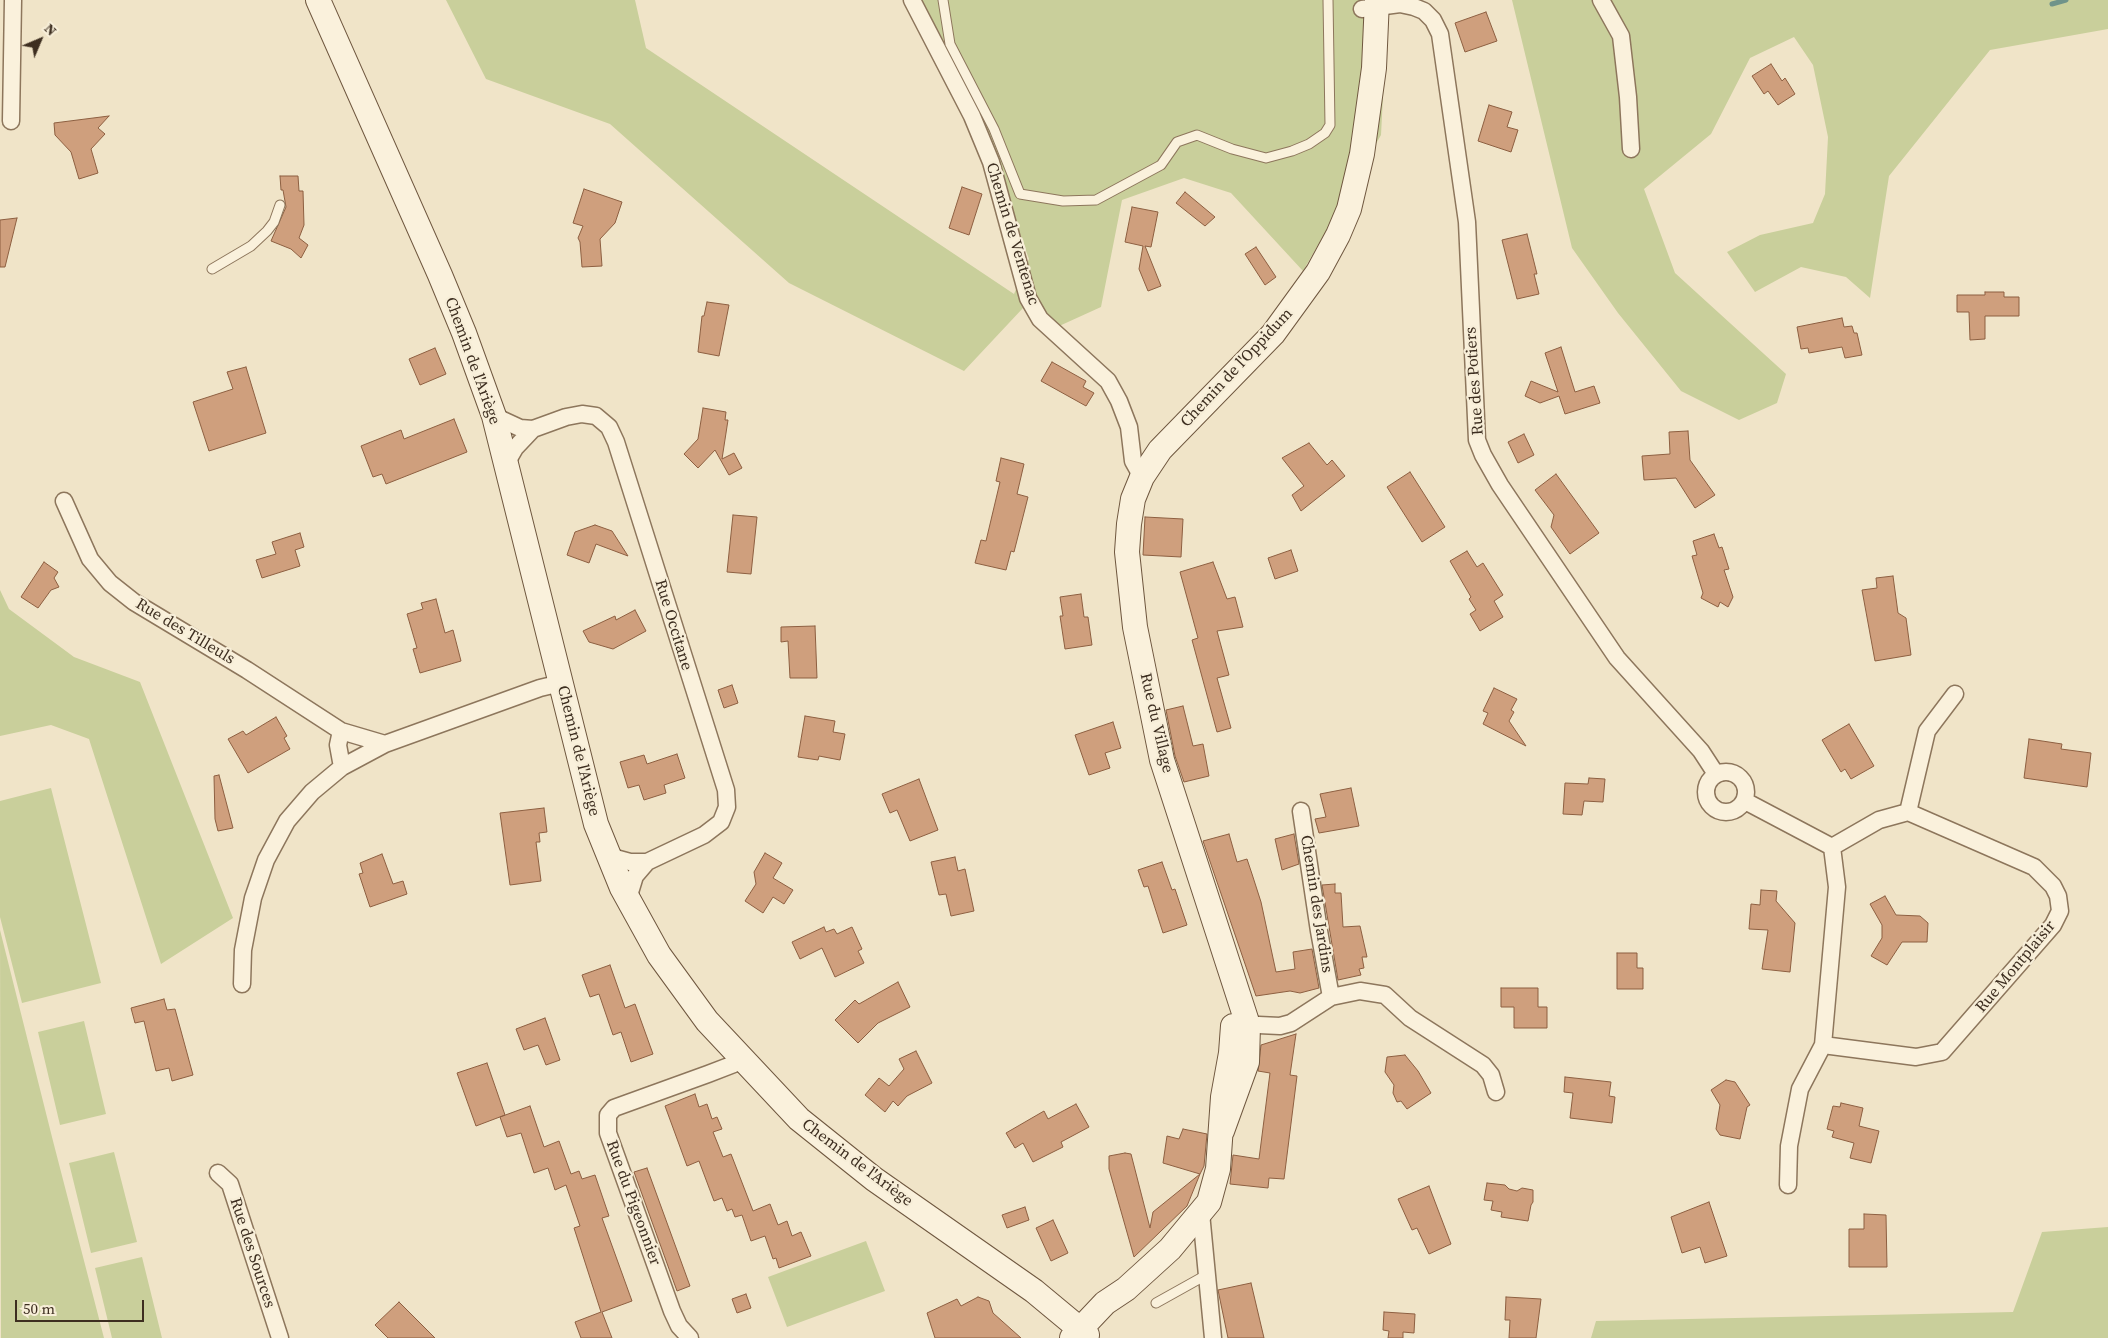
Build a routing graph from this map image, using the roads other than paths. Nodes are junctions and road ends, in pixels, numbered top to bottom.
1 (13, 0) edge
2 (318, 0) edge
3 (912, 0) edge
4 (943, 0) edge
5 (1328, 0) edge
6 (1600, 0) edge
7 (1369, 4) edge
8 (11, 120) dead end
9 (1631, 149) dead end
10 (280, 205) dead end
11 (212, 269) dead end
12 (494, 416) junction
13 (533, 429) junction
14 (507, 462) junction
15 (1142, 476) junction
16 (64, 501) dead end
17 (561, 683) junction
18 (1954, 694) dead end
19 (341, 730) junction
20 (385, 744) junction
21 (342, 767) junction
22 (1716, 774) junction
23 (1745, 801) junction
24 (1301, 811) dead end
25 (1908, 812) junction
26 (1832, 847) junction
27 (608, 856) junction
28 (647, 862) junction
29 (628, 899) junction
30 (242, 984) dead end
31 (1331, 997) junction
32 (1240, 1024) junction
33 (1823, 1045) junction
34 (740, 1059) junction
35 (1496, 1092) dead end
36 (218, 1173) dead end
37 (1788, 1185) dead end
38 (1201, 1213) junction
39 (1208, 1274) junction
40 (1156, 1302) dead end
41 (1081, 1335) edge
42 (280, 1338) edge
43 (690, 1338) edge
44 (1213, 1338) edge

1 - 8 street
2 - 12 street, Chemin de l'Ariège
3 - 15 street, Chemin de Ventenac
4 - 5 lane
6 - 9 street
7 - 15 street, Chemin de l'Oppidum
7 - 22 street, Rue des Potiers
10 - 11 lane
12 - 13 street
12 - 14 street, Chemin de l'Ariège
13 - 14 street, Rue Occitane
13 - 28 street, Rue Occitane
14 - 17 street, Chemin de l'Ariège
15 - 32 street, Rue du Village
16 - 19 street, Rue des Tilleuls
17 - 20 street
17 - 27 street, Chemin de l'Ariège
18 - 25 street
19 - 20 street, Rue des Tilleuls
19 - 21 street
20 - 21 street
21 - 30 street
22 - 23 street
22 - 23 street
23 - 26 street
24 - 31 street, Chemin des Jardins
25 - 26 street
25 - 33 street, Rue Montplaisir
26 - 33 street
27 - 28 street
27 - 29 street, Chemin de l'Ariège
28 - 29 street
29 - 34 street, Chemin de l'Ariège
31 - 32 street
31 - 35 street
32 - 38 street, Rue du Village
33 - 37 street
34 - 41 street, Chemin de l'Ariège
34 - 43 street, Rue du Pigeonnier
36 - 42 street, Rue des Sources
38 - 39 street
38 - 41 street, Rue du Village
39 - 40 lane
39 - 44 street

